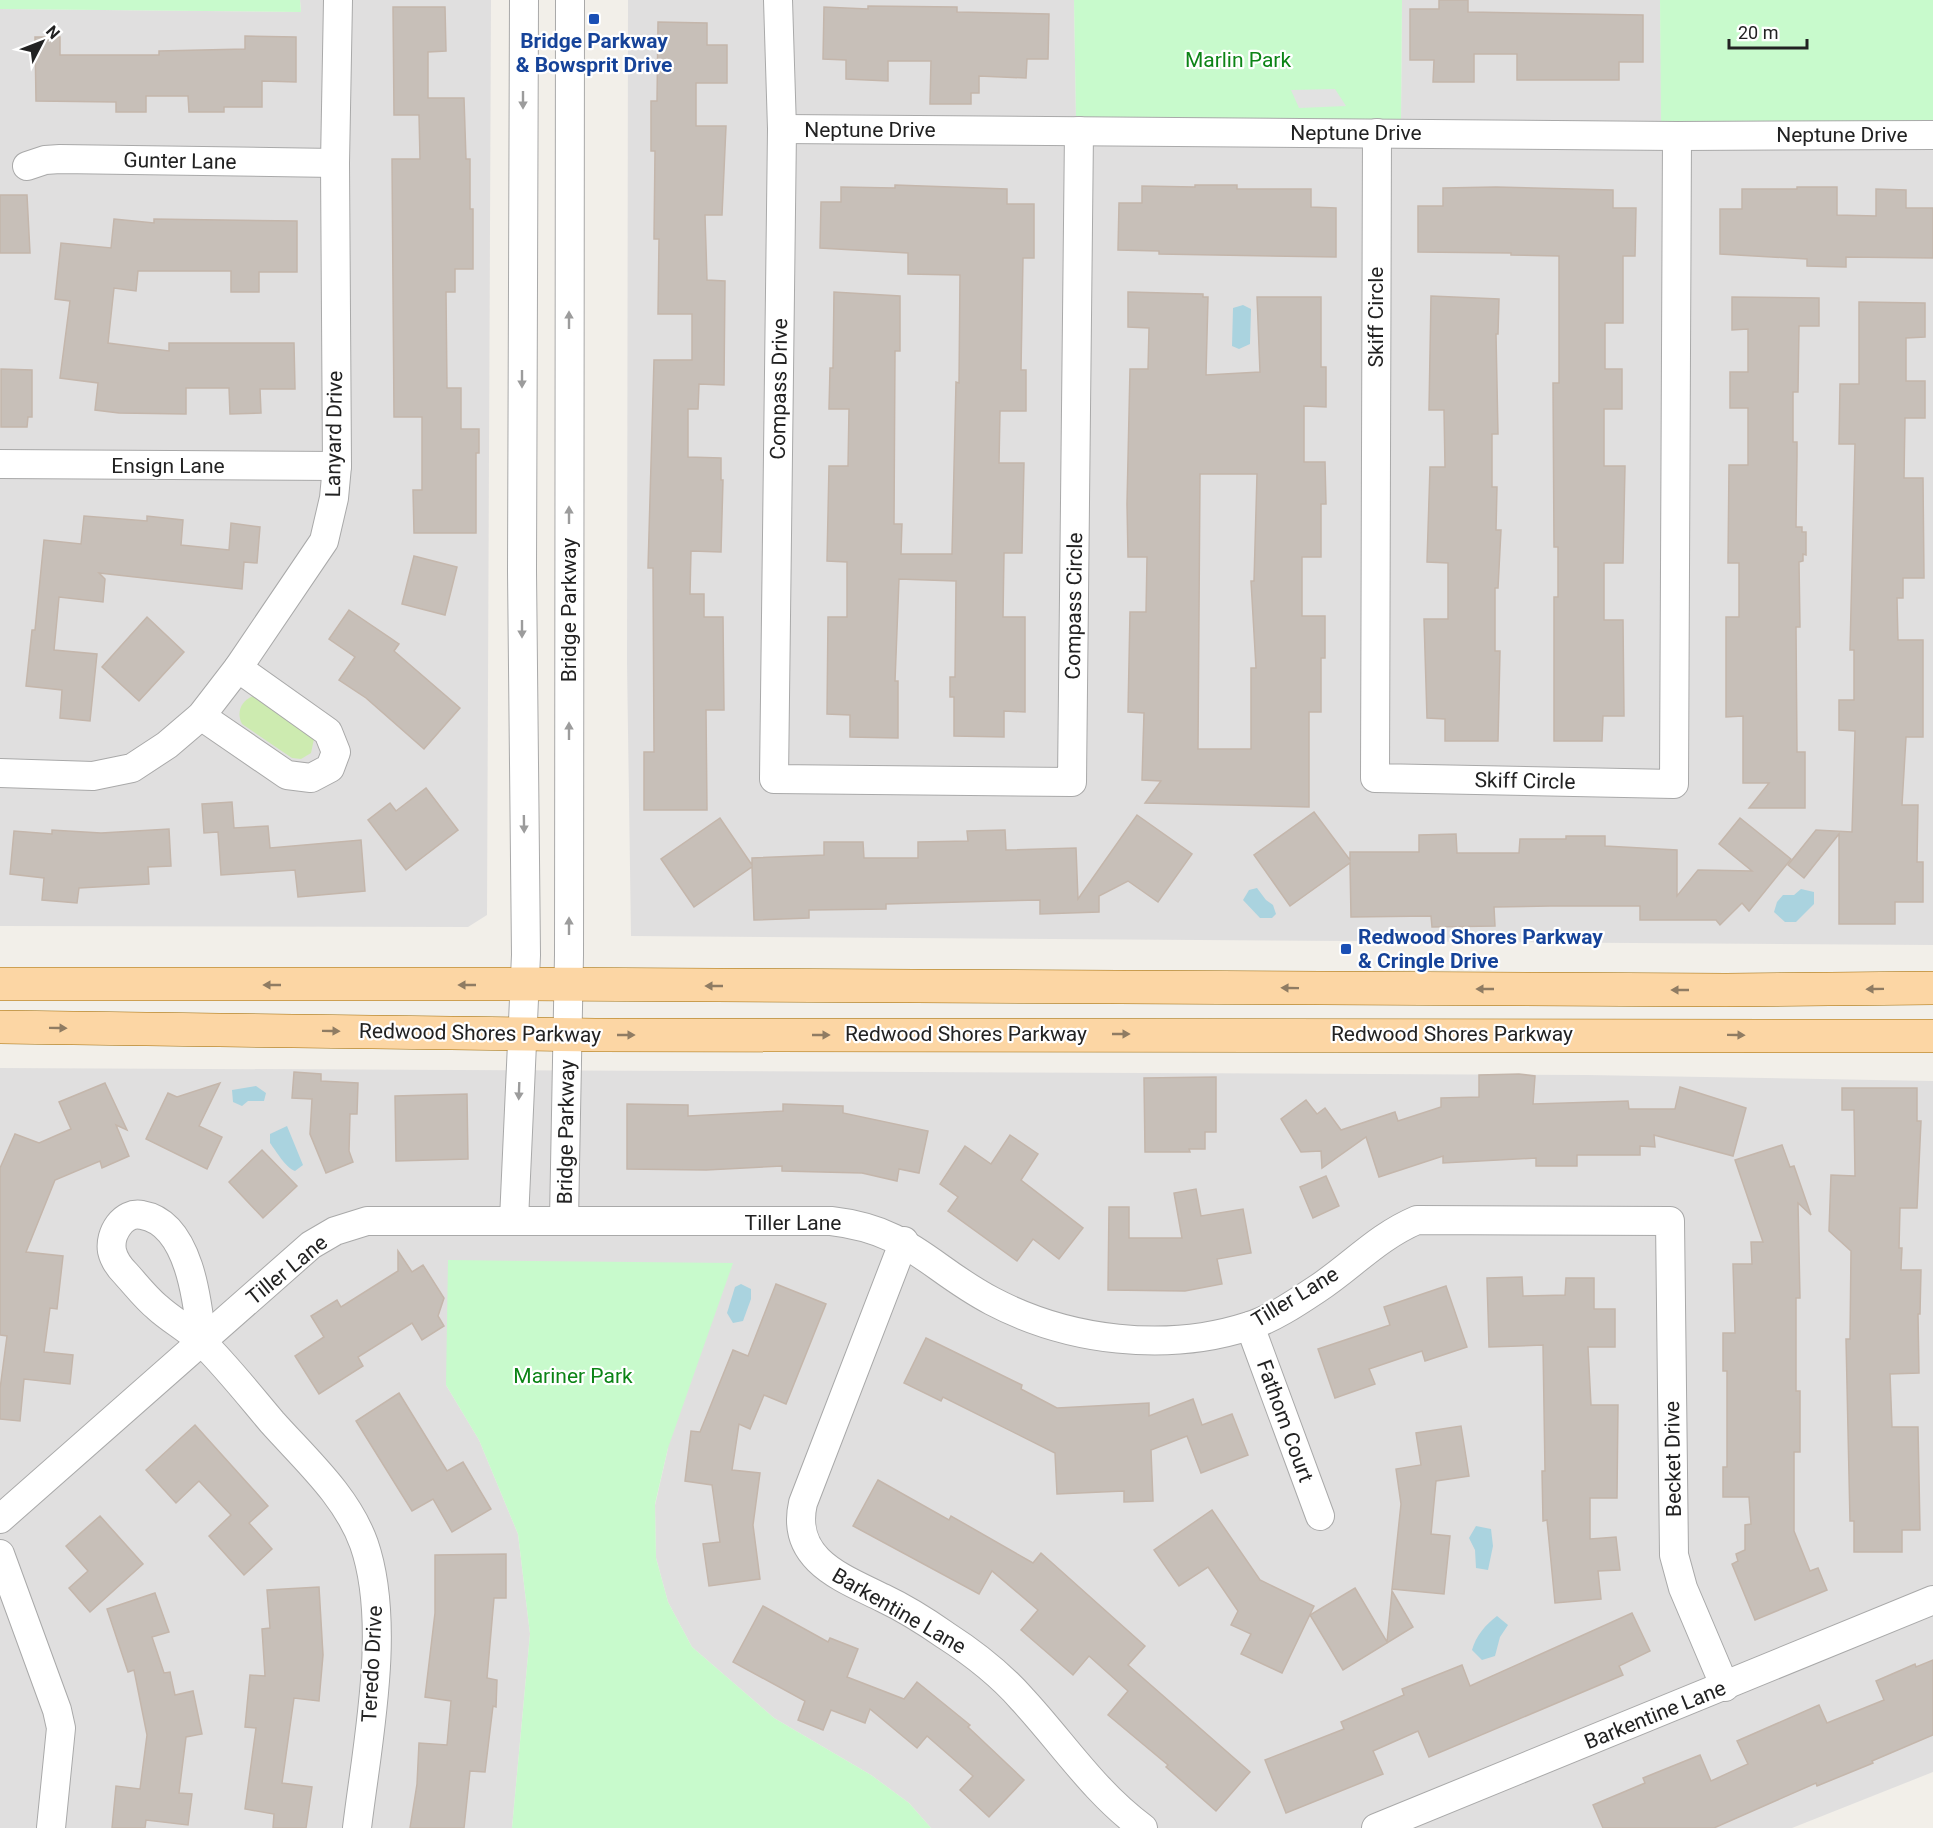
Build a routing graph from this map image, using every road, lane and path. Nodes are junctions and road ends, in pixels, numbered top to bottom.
1 (338, 0) edge
2 (524, 0) edge
3 (570, 0) edge
4 (778, 0) edge
5 (782, 129) junction
6 (1079, 131) junction
7 (1377, 133) junction
8 (1931, 135) edge
9 (1677, 136) junction
10 (335, 163) junction
11 (27, 166) dead end
12 (0, 464) edge
13 (337, 466) junction
14 (238, 668) junction
15 (201, 716) junction
16 (0, 773) edge
17 (774, 779) joint
18 (0, 984) edge
19 (525, 984) junction
20 (567, 984) junction
21 (1933, 988) edge
22 (0, 1027) edge
23 (522, 1033) junction
24 (567, 1034) junction
25 (1933, 1036) edge
26 (514, 1220) junction
27 (564, 1220) junction
28 (1670, 1221) joint
29 (904, 1241) junction
30 (1251, 1326) junction
31 (202, 1342) junction
32 (1320, 1516) dead end
33 (0, 1519) edge
34 (0, 1554) edge
35 (1933, 1600) edge
36 (1725, 1687) junction
37 (51, 1828) edge
38 (357, 1828) edge
39 (1143, 1828) edge
40 (1376, 1828) edge

1 - 10 street, Lanyard Drive
2 -> 19 street
20 -> 3 street, Bridge Parkway
4 - 5 street, Compass Drive
5 - 6 street, Neptune Drive
5 - 17 street, Compass Drive
6 - 7 street, Neptune Drive
6 - 17 street, Compass Circle
7 - 9 street, Neptune Drive
7 - 9 street, Skiff Circle
8 - 9 street, Neptune Drive
10 - 11 street, Gunter Lane
10 - 13 street, Lanyard Drive
12 - 13 street, Ensign Lane
13 - 14 street, Lanyard Drive
14 - 15 street, Lanyard Drive
14 - 15 street
15 - 16 street, Lanyard Drive
19 -> 18 main road
19 - 20 main road
19 - 23 street
21 -> 20 main road
20 - 24 street, Bridge Parkway
22 -> 23 main road, Redwood Shores Parkway
23 - 24 main road, Redwood Shores Parkway
23 -> 26 street
24 -> 25 main road, Redwood Shores Parkway
24 - 27 street, Bridge Parkway
26 - 27 street, Tiller Lane
26 - 31 street, Tiller Lane
27 - 29 street, Tiller Lane
28 - 30 street, Tiller Lane
28 - 36 street, Becket Drive
29 - 30 street, Tiller Lane
29 - 39 street, Barkentine Lane
30 - 32 street, Fathom Court
31 - 33 street, Tiller Lane
31 - 38 street, Teredo Drive
34 - 37 street
35 - 36 street, Barkentine Lane
36 - 40 street, Barkentine Lane

